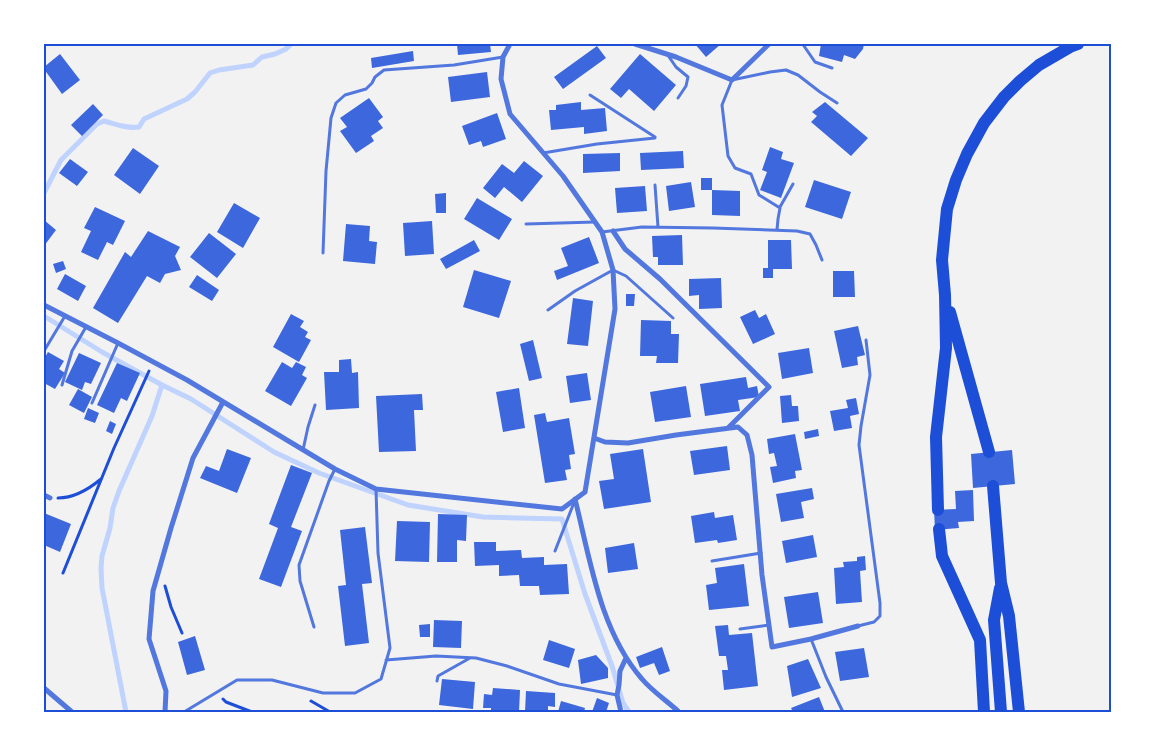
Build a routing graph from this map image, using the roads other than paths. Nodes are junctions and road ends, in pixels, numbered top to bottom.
1 (510, 44) edge
2 (634, 44) edge
3 (769, 44) edge
4 (806, 44) edge
5 (1078, 44) edge
6 (666, 54) junction
7 (503, 57) junction
8 (832, 68) dead end
9 (732, 80) junction
10 (590, 95) dead end
11 (678, 98) dead end
12 (837, 103) dead end
13 (543, 153) junction
14 (793, 184) dead end
15 (655, 185) dead end
16 (780, 208) junction
17 (595, 222) junction
18 (526, 224) dead end
19 (658, 227) junction
20 (777, 230) junction
21 (613, 231) junction
22 (602, 232) junction
23 (323, 253) dead end
24 (822, 260) dead end
25 (613, 270) junction
26 (945, 295) junction
27 (44, 305) edge
28 (548, 310) dead end
29 (64, 317) junction
30 (673, 318) dead end
31 (85, 329) junction
32 (866, 340) dead end
33 (118, 343) junction
34 (44, 351) edge
35 (62, 385) dead end
36 (224, 402) junction
37 (92, 403) dead end
38 (315, 405) dead end
39 (728, 428) junction
40 (594, 438) junction
41 (303, 450) junction
42 (989, 452) dead end
43 (335, 469) junction
44 (994, 486) dead end
45 (376, 490) junction
46 (44, 495) edge
47 (50, 498) road end
48 (575, 500) junction
49 (938, 510) dead end
50 (939, 529) dead end
51 (555, 551) dead end
52 (761, 553) junction
53 (712, 562) dead end
54 (1001, 583) junction
55 (769, 625) junction
56 (858, 626) joint
57 (314, 627) dead end
58 (740, 629) dead end
59 (811, 639) junction
60 (471, 658) junction
61 (626, 658) junction
62 (386, 660) junction
63 (437, 680) dead end
64 (44, 688) edge
65 (617, 695) junction
66 (983, 710) edge
67 (72, 712) edge
68 (165, 712) edge
69 (184, 712) edge
70 (621, 712) edge
71 (679, 712) edge
72 (843, 712) edge
73 (1001, 712) edge
74 (1020, 712) edge

1 - 7 street
2 - 6 street
3 - 9 street
4 - 8 lane
5 - 26 highway
6 - 9 street
6 - 11 lane
7 - 13 street
7 - 23 lane
9 - 12 lane
9 - 16 lane
10 - 13 lane
13 - 17 street
14 - 16 lane
15 - 19 lane
16 - 20 lane
17 - 18 lane
17 - 22 street
19 - 20 lane
19 - 21 lane
20 - 24 lane
21 - 22 lane
21 - 39 street
22 - 25 street
25 - 28 lane
25 - 30 lane
25 - 40 street
26 - 42 highway
26 - 49 highway
27 - 29 street
29 - 31 street
29 - 34 lane
31 - 33 street
31 - 35 lane
32 - 56 lane
33 - 36 street
33 - 37 lane
36 - 41 street
36 - 68 street
38 - 41 lane
39 - 40 street
39 - 52 street
40 - 48 street
41 - 43 street
43 - 45 street
43 - 57 lane
44 - 54 highway
45 - 48 street
45 - 62 lane
46 - 47 street
48 - 51 lane
48 - 61 street
50 - 66 highway
52 - 53 lane
52 - 55 street
54 - 73 highway
54 - 74 highway
55 - 58 lane
55 - 59 street
56 - 59 street
59 - 72 lane
60 - 62 lane
60 - 63 lane
60 - 65 lane
61 - 65 street
61 - 71 street
62 - 69 lane
64 - 67 street
65 - 70 street

